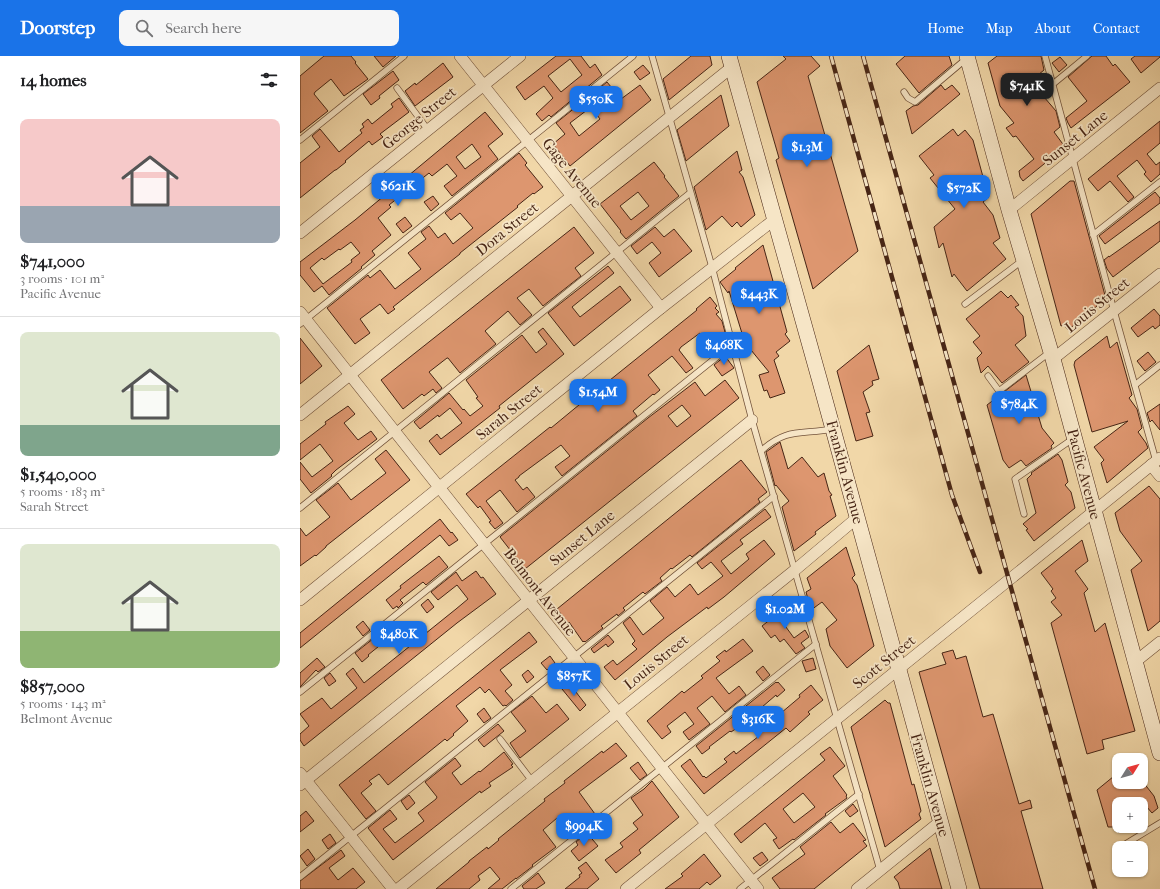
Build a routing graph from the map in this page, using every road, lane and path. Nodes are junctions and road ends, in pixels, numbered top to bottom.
1 (404, 56) edge
2 (460, 56) edge
3 (520, 56) edge
4 (633, 56) edge
5 (652, 56) edge
6 (1045, 56) edge
7 (1087, 56) edge
8 (969, 57) edge
9 (732, 60) edge
10 (1053, 84) junction
11 (483, 85) junction
12 (396, 88) dead end
13 (1160, 88) edge
14 (904, 92) dead end
15 (669, 119) junction
16 (428, 130) junction
17 (300, 140) edge
18 (528, 141) junction
19 (1073, 159) junction
20 (1160, 182) edge
21 (690, 193) junction
22 (572, 196) junction
23 (1009, 210) junction
24 (775, 219) junction
25 (300, 232) edge
26 (1093, 235) junction
27 (617, 253) junction
28 (1024, 260) junction
29 (712, 267) junction
30 (1160, 274) edge
31 (965, 304) dead end
32 (661, 308) junction
33 (1114, 311) junction
34 (302, 319) edge
35 (732, 344) junction
36 (1052, 355) junction
37 (1160, 366) edge
38 (350, 375) junction
39 (988, 376) dead end
40 (1135, 386) junction
41 (300, 415) edge
42 (752, 420) junction
43 (833, 429) junction
44 (394, 431) junction
45 (1074, 438) junction
46 (761, 451) junction
47 (1156, 461) edge
48 (1160, 476) edge
49 (439, 488) junction
50 (774, 496) junction
51 (300, 508) edge
52 (1094, 512) junction
53 (1024, 514) dead end
54 (858, 517) junction
55 (484, 545) junction
56 (795, 570) junction
57 (300, 600) edge
58 (528, 601) junction
59 (1160, 642) edge
60 (816, 644) junction
61 (573, 657) junction
62 (1135, 662) junction
63 (898, 670) junction
64 (300, 692) edge
65 (617, 713) junction
66 (837, 719) junction
67 (500, 739) dead end
68 (1160, 753) edge
69 (661, 769) junction
70 (302, 779) edge
71 (533, 782) junction
72 (858, 794) junction
73 (941, 821) junction
74 (1160, 823) edge
75 (706, 825) junction
76 (351, 836) junction
77 (1131, 841) edge
78 (880, 870) junction
79 (300, 877) edge
80 (754, 885) edge
81 (393, 889) edge
82 (398, 889) edge
83 (511, 889) edge
84 (626, 889) edge
85 (740, 889) edge
86 (857, 889) edge
87 (959, 889) edge

1 - 17 lane
2 - 11 street, Gage Avenue
3 - 11 street, George Street
4 - 18 lane
5 - 15 lane
6 - 10 lane
7 - 10 lane
8 - 14 lane
8 - 23 main road, Pacific Avenue
9 - 15 street, Dora Street
9 - 24 main road, Franklin Avenue
10 - 19 lane
11 - 16 street, George Street
11 - 18 street, Gage Avenue
12 - 16 lane
13 - 19 street, Sunset Lane
15 - 21 lane
15 - 22 street, Dora Street
16 - 25 street, George Street
18 - 22 street, Gage Avenue
18 - 34 lane
19 - 23 street, Sunset Lane
19 - 26 lane
20 - 26 lane
21 - 27 lane
21 - 29 lane
22 - 27 street, Gage Avenue
22 - 38 street, Dora Street
23 - 28 main road, Pacific Avenue
24 - 29 street, Sarah Street
24 - 43 main road, Franklin Avenue
26 - 33 lane
27 - 32 street, Gage Avenue
27 - 44 lane
28 - 31 lane
28 - 36 main road, Pacific Avenue
29 - 32 street, Sarah Street
29 - 35 lane
30 - 33 street, Louis Street
32 - 49 street, Sarah Street
33 - 36 street, Louis Street
33 - 40 lane
34 - 38 street, Belmont Avenue
35 - 42 lane
35 - 55 lane
36 - 39 lane
36 - 45 main road, Pacific Avenue
37 - 40 lane
38 - 41 street, Dora Street
38 - 44 street, Belmont Avenue
40 - 47 lane
42 - 46 lane
42 - 58 street, Sunset Lane
43 - 46 lane
43 - 54 main road, Franklin Avenue
44 - 49 street, Belmont Avenue
44 - 51 lane
45 - 52 main road, Pacific Avenue
45 - 53 lane
46 - 50 lane
47 - 48 street
47 - 52 street, Scott Street
49 - 55 street, Belmont Avenue
49 - 57 street, Sarah Street
50 - 56 lane
50 - 61 lane
52 - 62 main road, Pacific Avenue
52 - 63 street, Scott Street
54 - 56 street, Louis Street
54 - 63 main road, Franklin Avenue
55 - 58 street, Belmont Avenue
55 - 64 lane
56 - 60 lane
56 - 65 street, Louis Street
58 - 61 street, Belmont Avenue
58 - 70 street, Sunset Lane
59 - 62 street
60 - 66 lane
60 - 69 lane
61 - 65 street, Belmont Avenue
61 - 76 lane
62 - 68 main road, Pacific Avenue
63 - 66 street, Scott Street
63 - 73 main road, Franklin Avenue
65 - 69 street, Belmont Avenue
65 - 71 street, Louis Street
66 - 72 lane
66 - 75 street, Scott Street
67 - 71 lane
69 - 75 street, Belmont Avenue
69 - 83 lane
70 - 76 street
71 - 82 street, Louis Street
72 - 78 lane
72 - 80 lane
73 - 78 street
73 - 87 main road, Franklin Avenue
74 - 77 lane
75 - 80 street, Belmont Avenue
75 - 84 street, Scott Street
76 - 79 lane
76 - 81 street
78 - 86 street
80 - 85 lane

